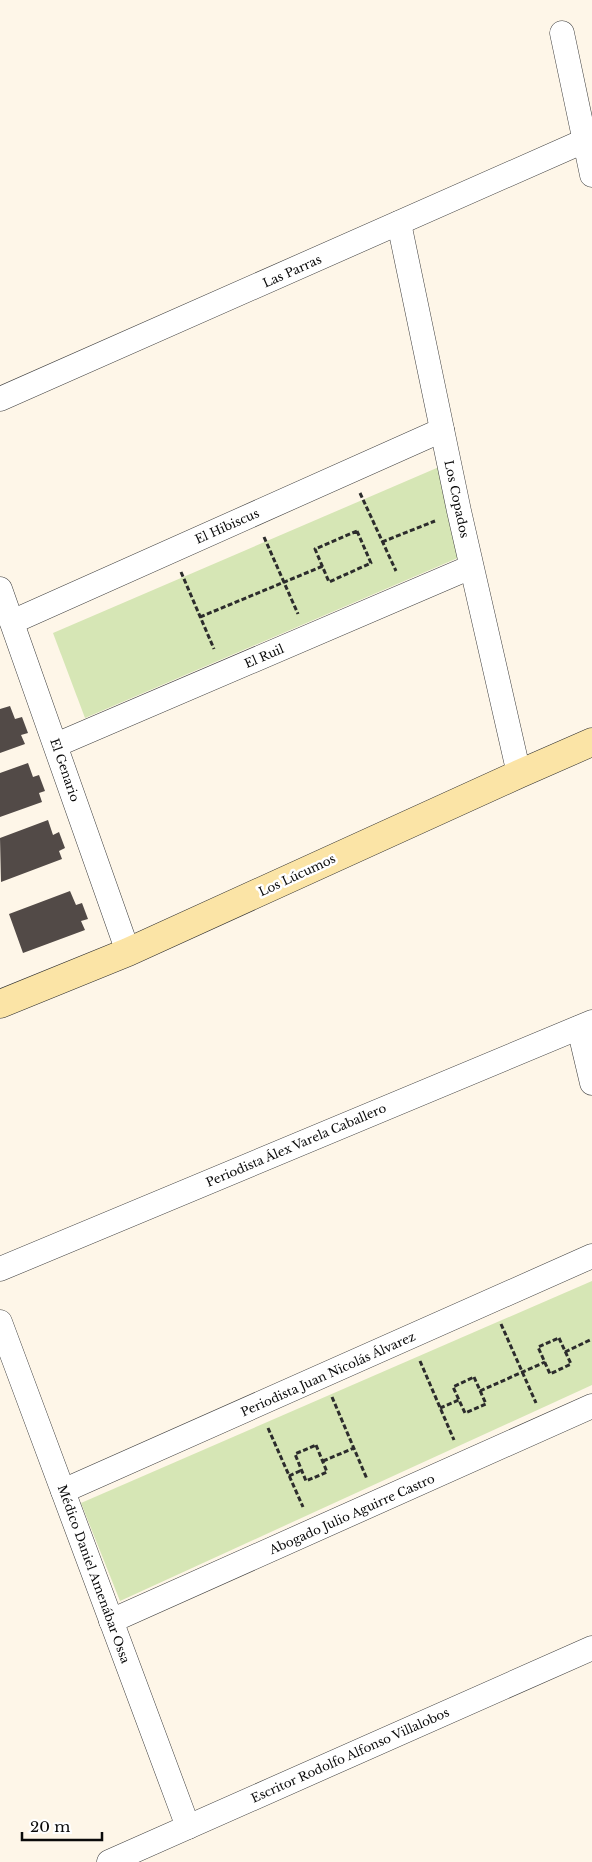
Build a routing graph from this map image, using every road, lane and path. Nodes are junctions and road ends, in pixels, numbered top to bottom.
1 (562, 33) dead end
2 (584, 141) junction
3 (592, 176) edge
4 (399, 223) junction
5 (0, 399) edge
6 (442, 430) junction
7 (350, 471) junction
8 (459, 512) junction
9 (254, 514) junction
10 (382, 542) junction
11 (172, 550) junction
12 (322, 566) junction
13 (471, 567) junction
14 (0, 589) edge
15 (406, 594) junction
16 (200, 617) junction
17 (12, 622) junction
18 (308, 637) junction
19 (224, 673) junction
20 (592, 742) edge
21 (56, 745) junction
22 (519, 774) junction
23 (128, 952) junction
24 (0, 1004) edge
25 (586, 1025) edge
26 (592, 1083) edge
27 (592, 1256) edge
28 (0, 1268) edge
29 (491, 1301) junction
30 (0, 1322) edge
31 (409, 1337) junction
32 (592, 1339) edge
33 (565, 1352) junction
34 (545, 1362) junction
35 (323, 1376) junction
36 (480, 1391) junction
37 (459, 1400) junction
38 (258, 1405) junction
39 (592, 1406) edge
40 (440, 1408) junction
41 (546, 1427) junction
42 (354, 1448) junction
43 (323, 1461) junction
44 (464, 1463) junction
45 (302, 1470) junction
46 (289, 1476) junction
47 (63, 1491) junction
48 (377, 1502) junction
49 (313, 1531) junction
50 (111, 1621) junction
51 (592, 1648) edge
52 (188, 1827) junction
53 (109, 1862) edge

1 - 2 street
2 - 3 street
2 - 4 street, Las Parras
4 - 5 street, Las Parras
4 - 6 street, Los Copados
6 - 7 street, El Hibiscus
6 - 8 street, Los Copados
7 - 9 street, El Hibiscus
7 - 10 path
8 - 10 path
8 - 13 street, Los Copados
9 - 11 street, El Hibiscus
9 - 18 path
10 - 15 path
11 - 16 path
11 - 17 street, El Hibiscus
12 - 12 path
12 - 16 path
13 - 15 street, El Ruil
13 - 22 street, Los Copados
14 - 17 street, El Genario
15 - 18 street, El Ruil
16 - 19 path
17 - 21 street, El Genario
18 - 19 street, El Ruil
19 - 21 street, El Ruil
20 - 22 street, Los Lúcumos
21 - 23 street, El Genario
22 - 23 street, Los Lúcumos
23 - 24 street, Los Lúcumos
25 - 26 street
25 - 28 street, Periodista Álex Varela Caballero
27 - 29 street, Periodista Juan Nicolás Álvarez
29 - 31 street, Periodista Juan Nicolás Álvarez
29 - 41 path
30 - 47 street, Médico Daniel Amenábar Ossa
31 - 35 street, Periodista Juan Nicolás Álvarez
31 - 40 path
32 - 33 path
33 - 34 path
33 - 34 path
34 - 36 path
35 - 38 street, Periodista Juan Nicolás Álvarez
35 - 42 path
36 - 37 path
36 - 37 path
37 - 40 path
38 - 46 path
38 - 47 street, Periodista Juan Nicolás Álvarez
39 - 41 street, Abogado Julio Aguirre Castro
40 - 44 path
41 - 44 street, Abogado Julio Aguirre Castro
42 - 43 path
42 - 48 path
43 - 45 path
43 - 45 path
44 - 48 street, Abogado Julio Aguirre Castro
45 - 46 path
46 - 49 path
47 - 50 street, Médico Daniel Amenábar Ossa
48 - 49 street, Abogado Julio Aguirre Castro
49 - 50 street, Abogado Julio Aguirre Castro
50 - 52 street, Médico Daniel Amenábar Ossa
51 - 52 street, Escritor Rodolfo Alfonso Villalobos
52 - 53 street, Escritor Rodolfo Alfonso Villalobos

